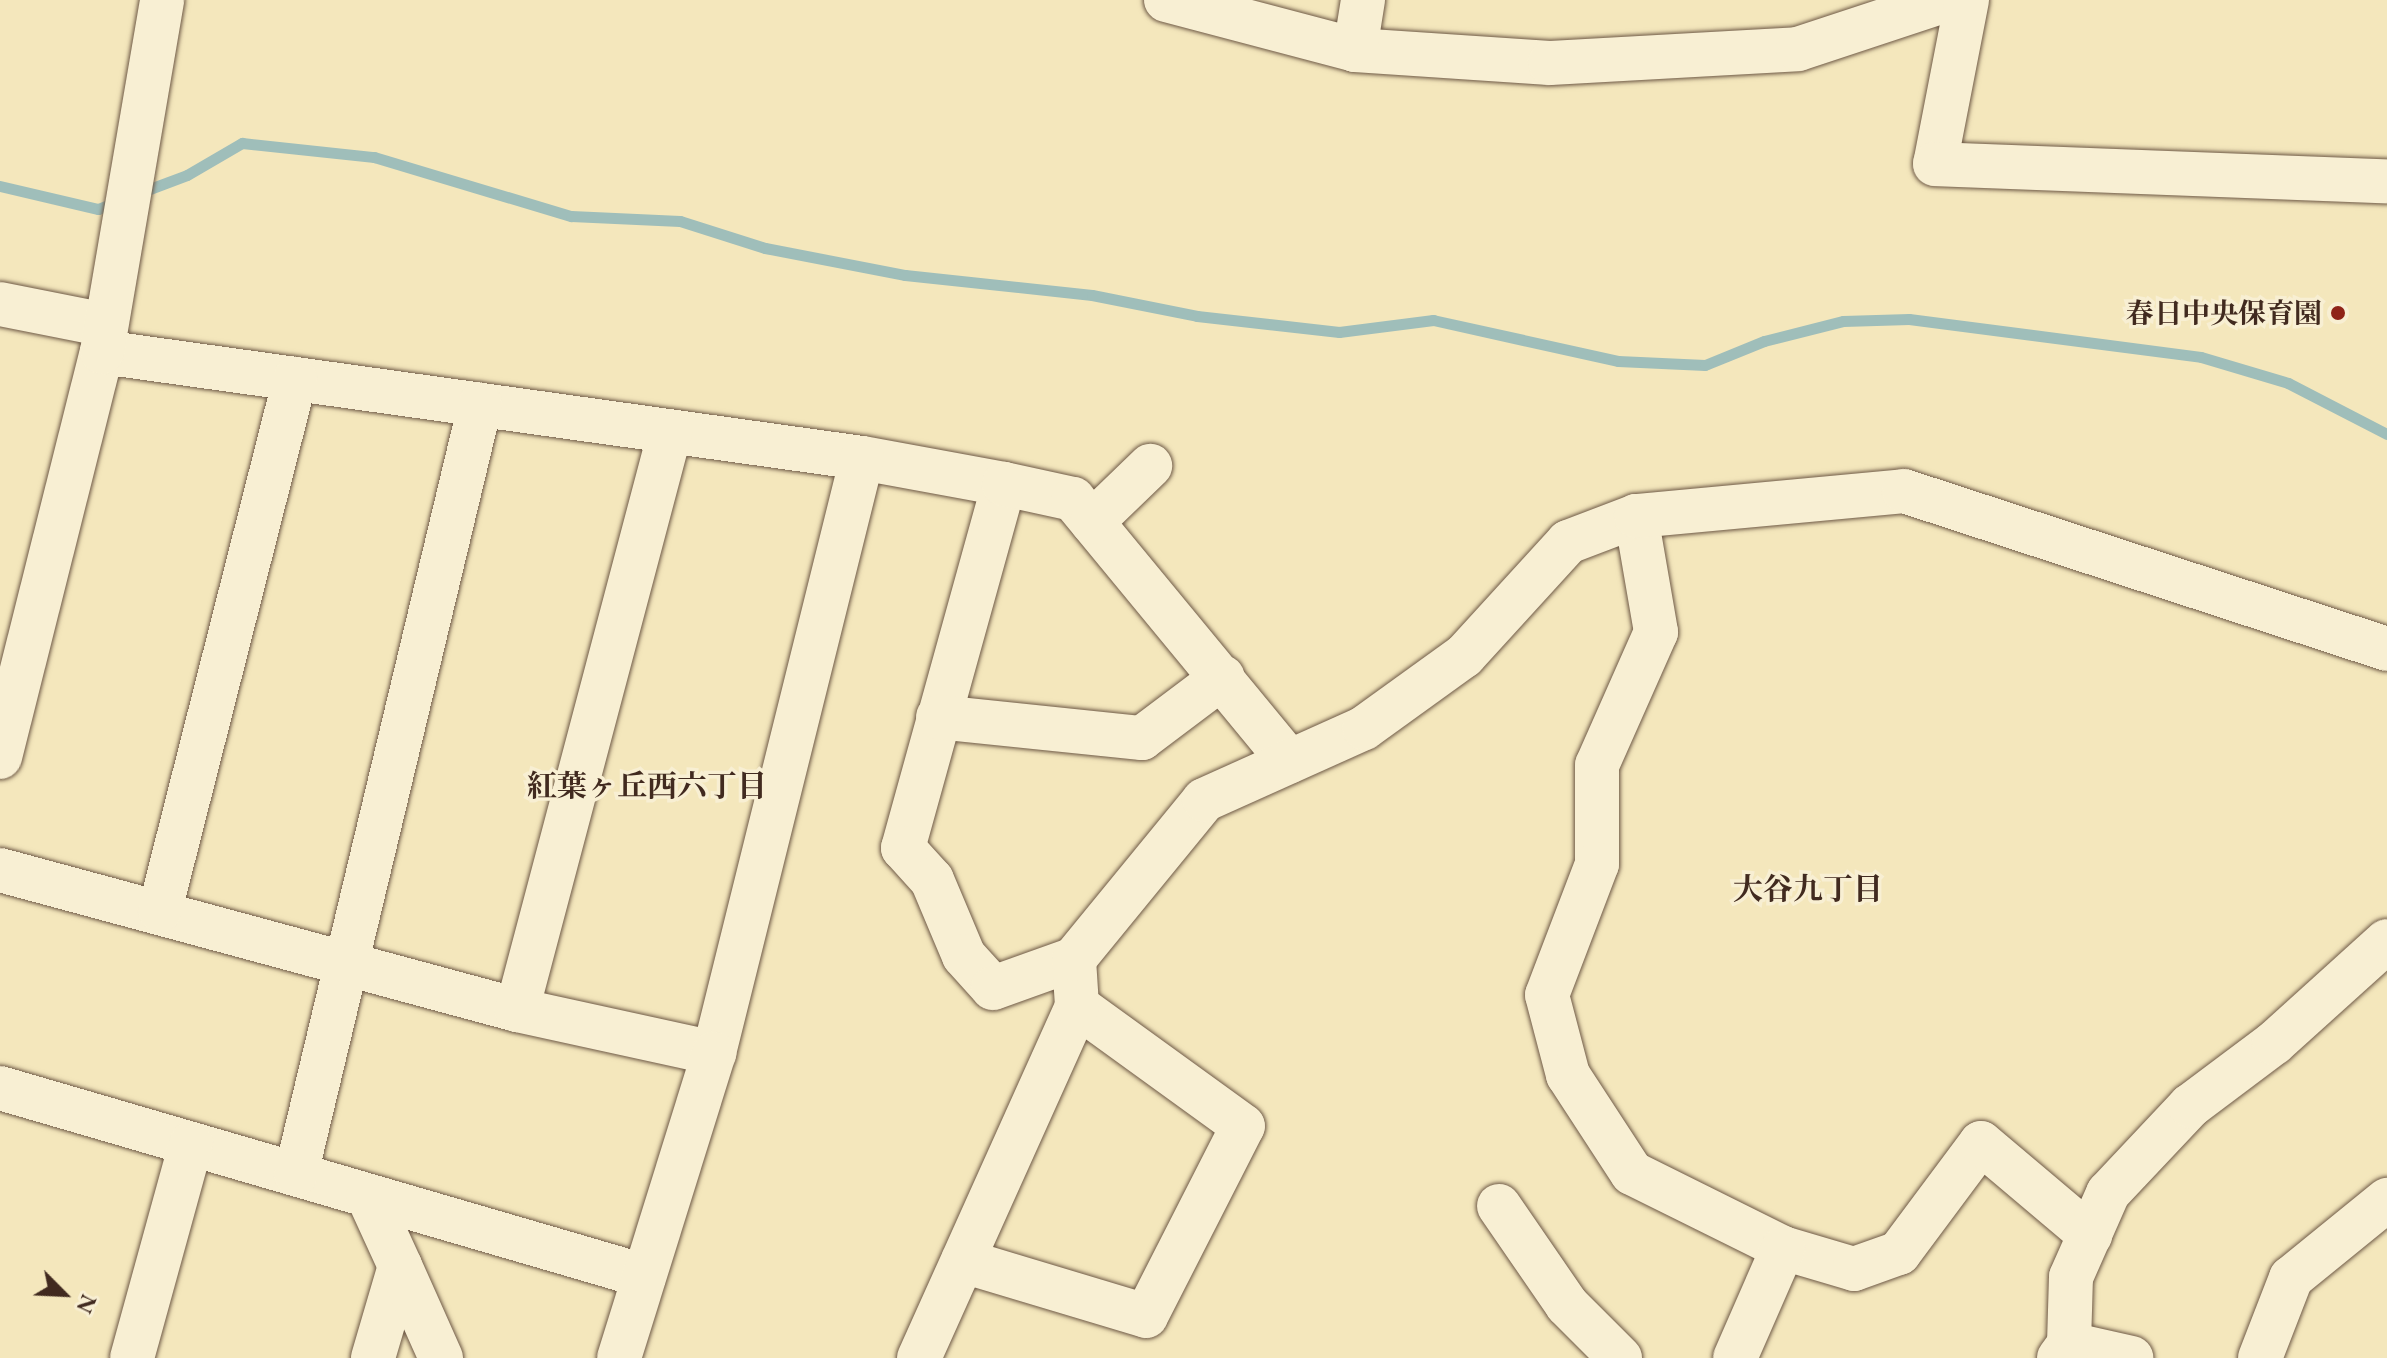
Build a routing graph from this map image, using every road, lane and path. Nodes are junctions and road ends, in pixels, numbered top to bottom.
1 (162, 0) edge
2 (1166, 0) edge
3 (1363, 0) edge
4 (1946, 0) edge
5 (1967, 0) edge
6 (1355, 50) junction
7 (2387, 181) edge
8 (0, 304) edge
9 (104, 338) junction
10 (295, 379) junction
11 (480, 405) junction
12 (670, 432) junction
13 (862, 458) junction
14 (1150, 466) dead end
15 (1004, 484) junction
16 (1636, 516) junction
17 (1092, 522) junction
18 (2387, 649) edge
19 (1223, 677) junction
20 (938, 717) junction
21 (0, 757) edge
22 (1289, 761) junction
23 (0, 870) edge
24 (160, 910) junction
25 (2387, 941) edge
26 (1074, 959) junction
27 (346, 965) junction
28 (1077, 1006) junction
29 (517, 1010) junction
30 (714, 1053) junction
31 (0, 1088) edge
32 (191, 1144) junction
33 (296, 1174) junction
34 (368, 1196) junction
35 (2387, 1200) edge
36 (1499, 1206) dead end
37 (2090, 1235) junction
38 (1783, 1248) junction
39 (963, 1261) junction
40 (400, 1266) junction
41 (644, 1276) junction
42 (2064, 1351) edge
43 (132, 1358) edge
44 (373, 1358) edge
45 (441, 1358) edge
46 (619, 1358) edge
47 (919, 1358) edge
48 (1620, 1358) edge
49 (1735, 1358) edge
50 (2131, 1358) edge
51 (2260, 1358) edge

1 - 9 street
2 - 6 street
3 - 6 street
4 - 6 street
5 - 7 street
8 - 9 street
9 - 10 street
9 - 21 street
10 - 11 street
10 - 24 street
11 - 12 street
11 - 27 street
12 - 13 street
12 - 29 street
13 - 15 street
13 - 30 street
14 - 17 street
15 - 17 street
15 - 20 street
16 - 18 street
16 - 22 street
16 - 38 street
17 - 19 street
19 - 20 street
19 - 22 street
20 - 26 street
22 - 26 street
23 - 24 street
24 - 27 street
25 - 37 street
26 - 28 street
27 - 29 street
27 - 33 street
28 - 39 street
28 - 39 street
29 - 30 street
30 - 41 street
31 - 32 street
32 - 33 street
32 - 43 street
33 - 34 street
34 - 40 street
34 - 41 street
35 - 51 street
36 - 48 street
37 - 38 street
37 - 42 street
38 - 49 street
39 - 47 street
40 - 44 street
40 - 45 street
41 - 46 street
42 - 50 street

